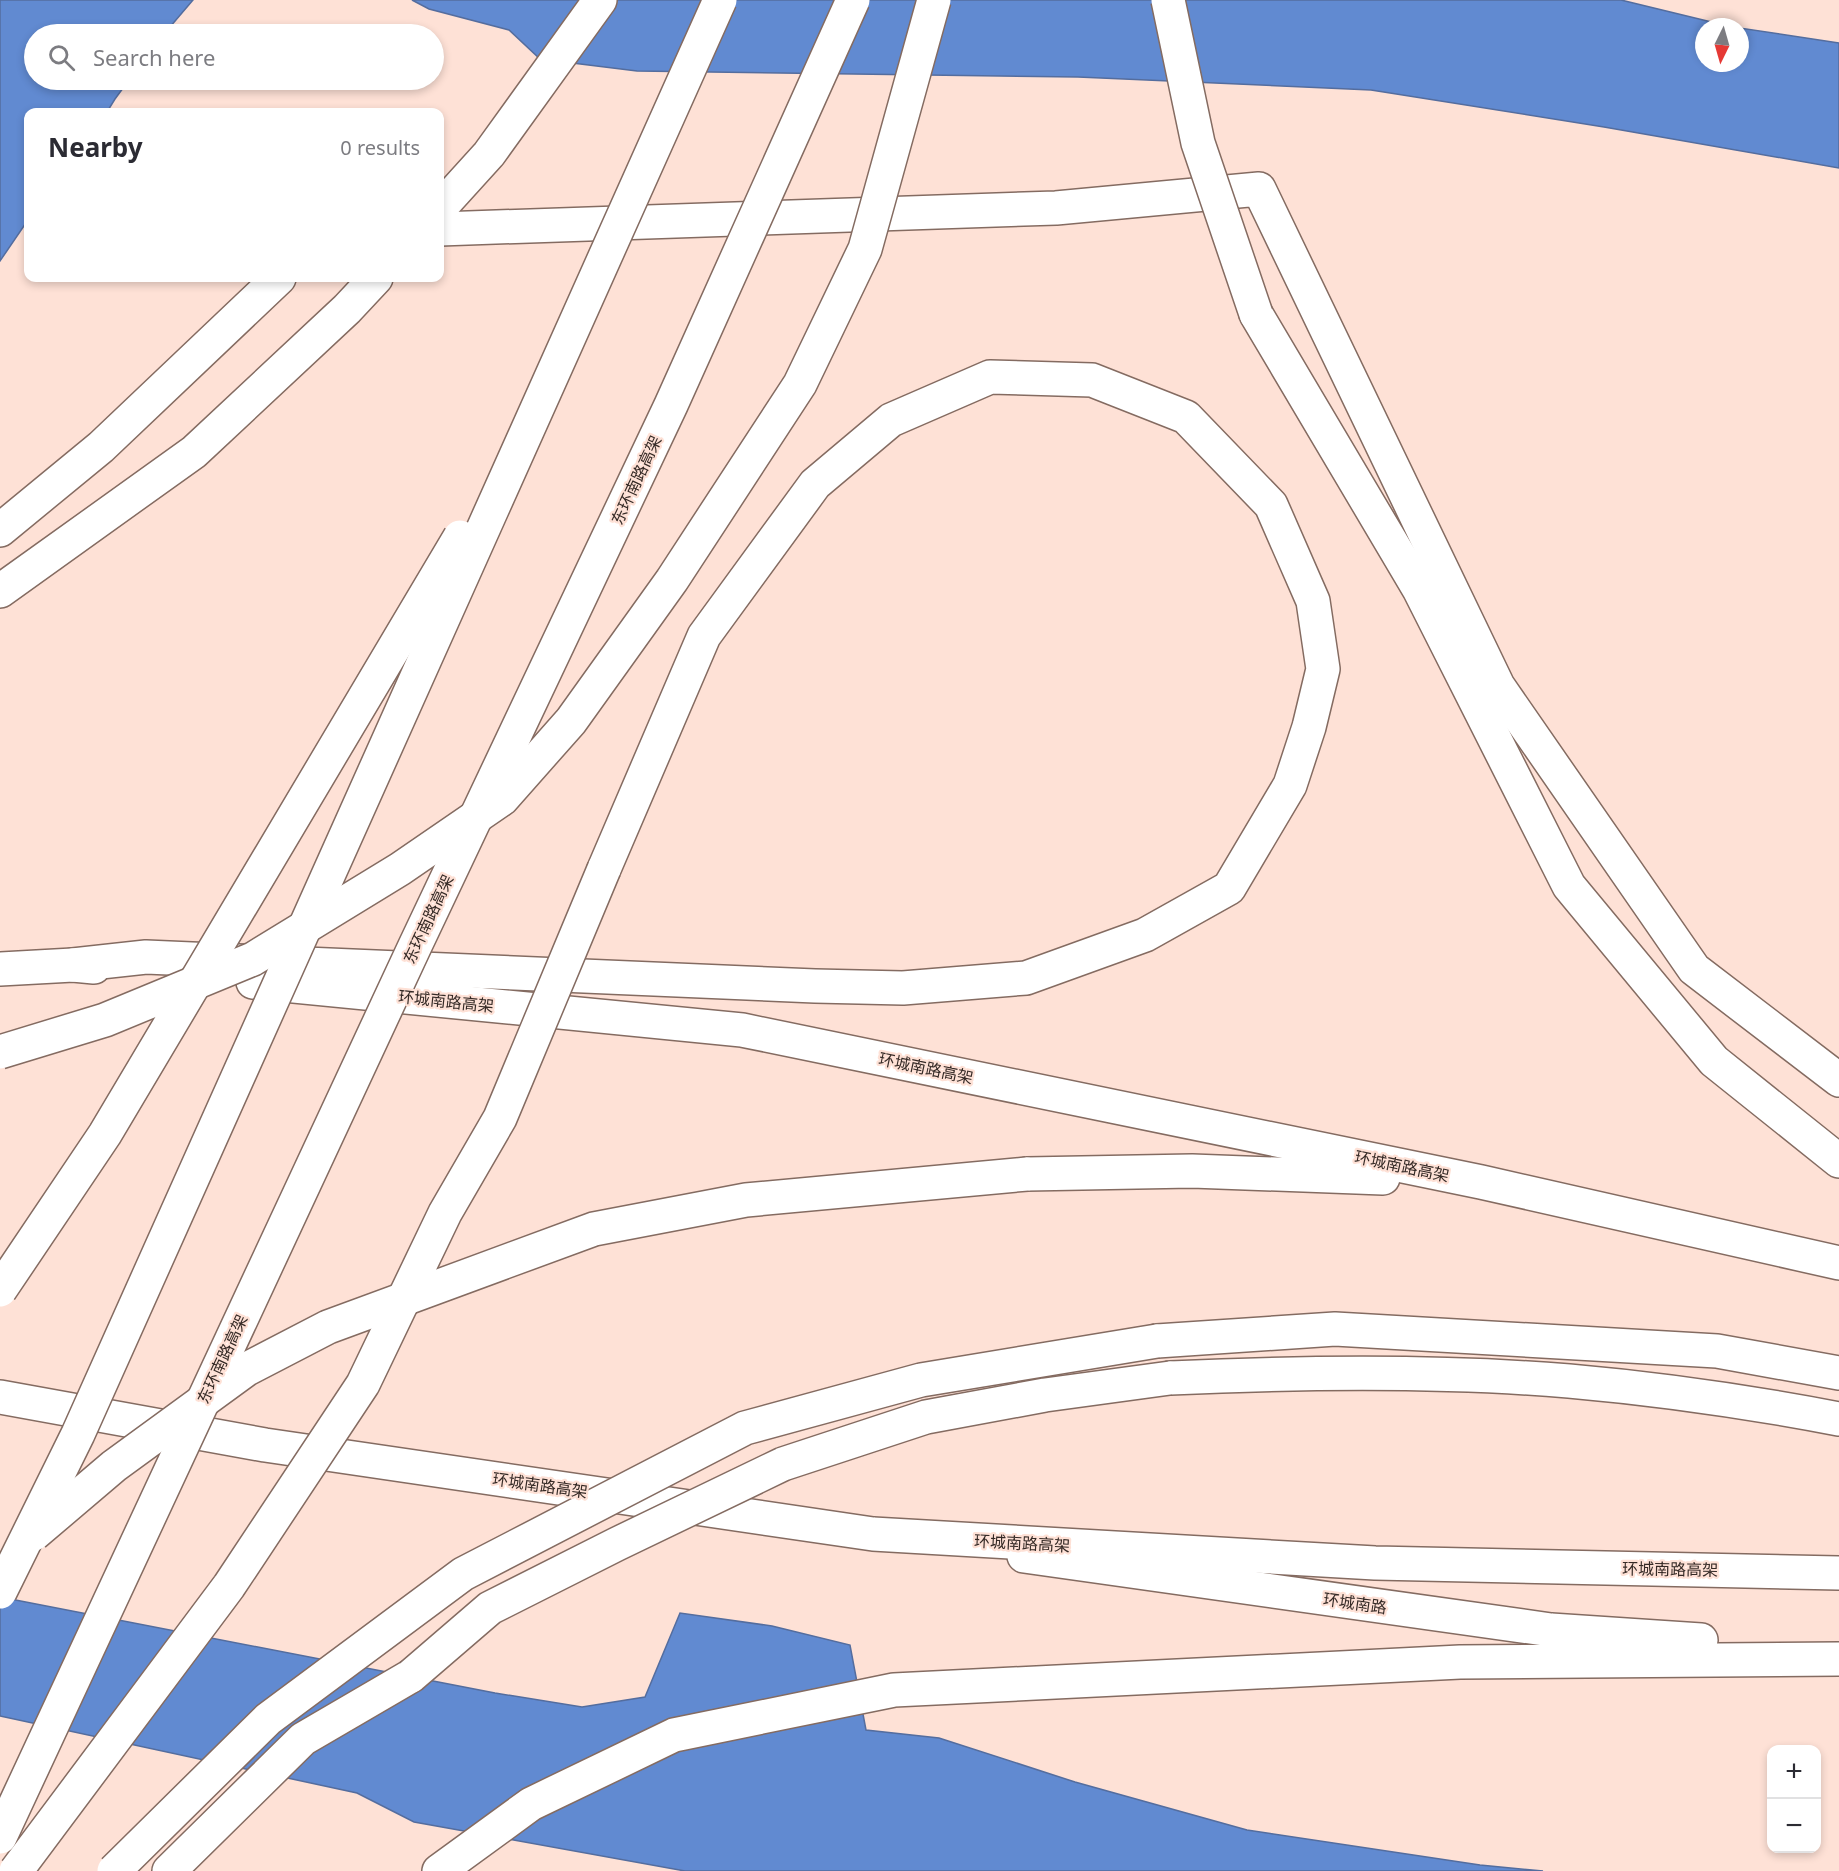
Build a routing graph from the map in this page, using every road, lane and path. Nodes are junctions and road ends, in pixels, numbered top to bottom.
1 (600, 0) edge
2 (720, 0) edge
3 (853, 0) edge
4 (934, 0) edge
5 (1168, 0) edge
6 (444, 204) edge
7 (444, 229) edge
8 (275, 282) edge
9 (372, 282) edge
10 (537, 410) junction
11 (0, 530) edge
12 (0, 591) edge
13 (73, 965) junction
14 (0, 969) edge
15 (0, 1052) edge
16 (1839, 1080) edge
17 (1839, 1161) edge
18 (1481, 1182) junction
19 (1839, 1263) edge
20 (0, 1290) edge
21 (1839, 1373) edge
22 (0, 1397) edge
23 (1839, 1419) edge
24 (873, 1534) junction
25 (0, 1563) edge
26 (1839, 1573) edge
27 (0, 1592) edge
28 (1839, 1649) edge
29 (1839, 1659) edge
30 (0, 1837) edge
31 (16, 1871) edge
32 (114, 1871) edge
33 (169, 1871) edge
34 (439, 1871) edge

1 - 6 main road
2 - 10 main road, bridge
3 - 30 main road, 东环南路高架, bridge
4 - 15 main road, bridge
5 - 17 main road, bridge
7 - 16 main road
8 - 11 main road
9 - 12 main road
10 - 20 main road, bridge
10 - 27 main road, bridge
13 - 14 main road, 环城南路高架
13 - 18 main road, 环城南路高架
13 - 31 main road, bridge
18 - 19 main road, 环城南路高架
18 - 25 main road, bridge
21 - 32 main road, bridge
22 - 24 main road, 环城南路高架
23 - 33 main road, bridge
24 - 26 main road, 环城南路高架
24 - 28 main road, 环城南路
29 - 34 main road

